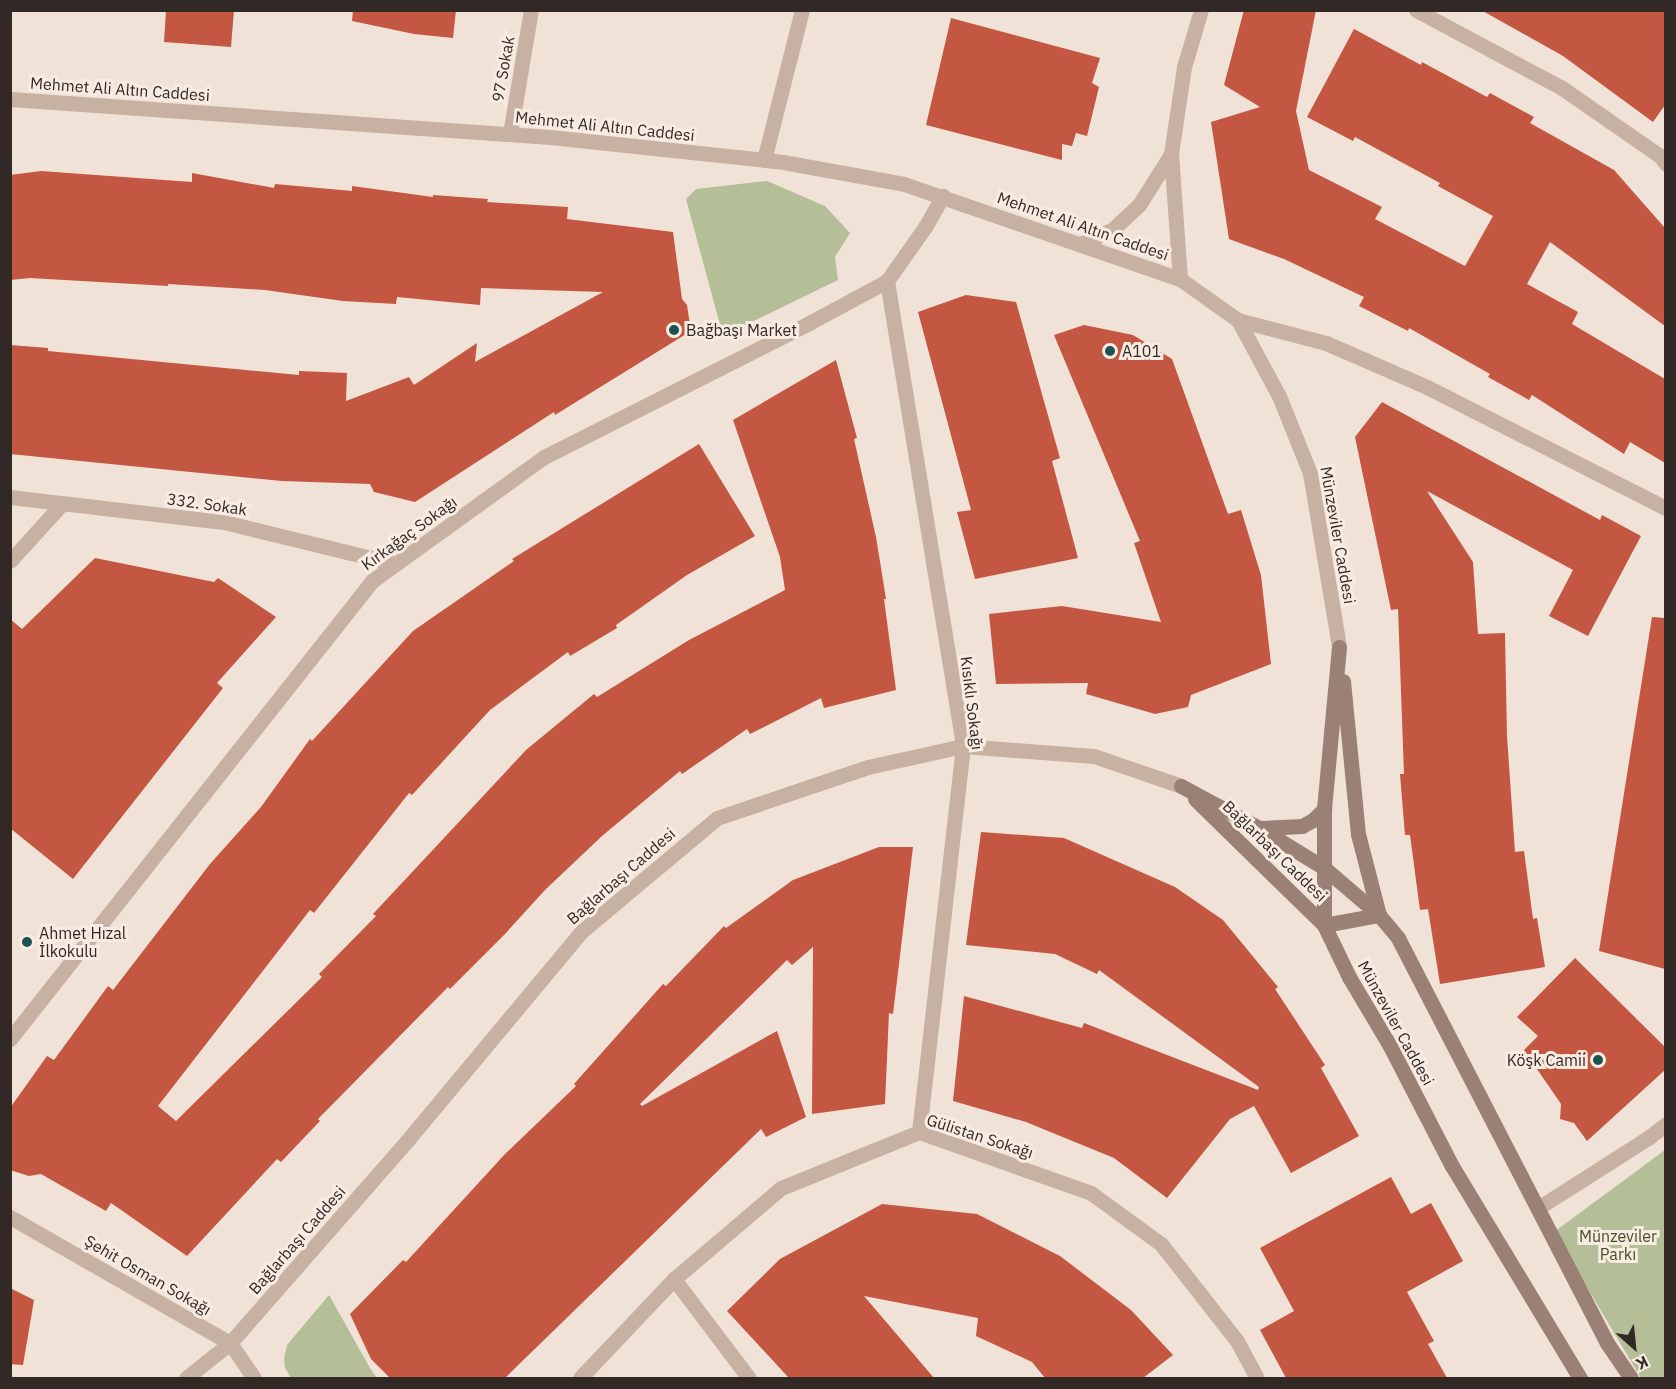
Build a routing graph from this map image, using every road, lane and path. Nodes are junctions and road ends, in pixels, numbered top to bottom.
1 (531, 10) edge
2 (802, 10) edge
3 (1200, 10) edge
4 (1416, 10) edge
5 (10, 99) edge
6 (510, 134) junction
7 (1171, 154) junction
8 (1664, 157) edge
9 (764, 160) junction
10 (943, 196) junction
11 (1080, 244) junction
12 (1179, 279) junction
13 (887, 280) junction
14 (1238, 320) junction
15 (10, 497) edge
16 (61, 505) junction
17 (1665, 508) edge
18 (10, 561) edge
19 (396, 564) junction
20 (1339, 647) junction
21 (963, 746) junction
22 (1181, 786) junction
23 (1324, 808) junction
24 (1259, 828) junction
25 (1323, 867) junction
26 (1379, 915) junction
27 (1324, 925) junction
28 (10, 1039) edge
29 (1665, 1124) edge
30 (919, 1132) junction
31 (1538, 1208) junction
32 (10, 1217) edge
33 (674, 1279) junction
34 (230, 1343) junction
35 (186, 1378) edge
36 (254, 1378) edge
37 (580, 1378) edge
38 (748, 1378) edge
39 (1257, 1378) edge
40 (1580, 1378) edge
41 (1630, 1378) edge

1 - 6 street, 97 Sokak
2 - 9 street
3 - 7 street
4 - 8 street
5 - 6 street, Mehmet Ali Altın Caddesi
6 - 9 street, Mehmet Ali Altın Caddesi
7 - 11 street
7 - 12 street
9 - 10 street, Mehmet Ali Altın Caddesi
10 - 11 street, Mehmet Ali Altın Caddesi
10 - 13 street, Kırkağaç Sokağı
11 - 12 street, Mehmet Ali Altın Caddesi
12 - 14 street, Münzeviler Caddesi
13 - 19 street, Kırkağaç Sokağı
13 - 21 street, Kısıklı Sokağı
14 - 17 street
14 - 20 street, Münzeviler Caddesi
15 - 16 street, 332. Sokak
16 - 18 street
16 - 19 street, 332. Sokak
19 - 28 street, Kırkağaç Sokağı
20 - 23 main road, Münzeviler Caddesi
20 - 26 main road, Münzeviler Caddesi
21 - 22 street, Bağlarbaşı Caddesi
21 - 30 street, Kısıklı Sokağı
21 - 34 street, Bağlarbaşı Caddesi
22 - 24 main road, Bağlarbaşı Caddesi
22 - 27 main road, Bağlarbaşı Caddesi
23 - 24 main road, Bağlarbaşı Caddesi
23 - 25 main road, Münzeviler Caddesi
24 - 25 main road, Bağlarbaşı Caddesi
25 - 26 main road, Bağlarbaşı Caddesi
25 - 27 main road, Münzeviler Caddesi
26 - 27 main road, Bağlarbaşı Caddesi
26 - 31 main road, Münzeviler Caddesi
27 - 40 main road, Münzeviler Caddesi
29 - 31 street
30 - 33 street, Gülistan Sokağı
30 - 39 street, Gülistan Sokağı
31 - 41 main road, Münzeviler Caddesi
32 - 34 street, Şehit Osman Sokağı
33 - 37 street, Gülistan Sokağı
33 - 38 street
34 - 35 street, Bağlarbaşı Caddesi
34 - 36 street, Şehit Osman Sokağı

